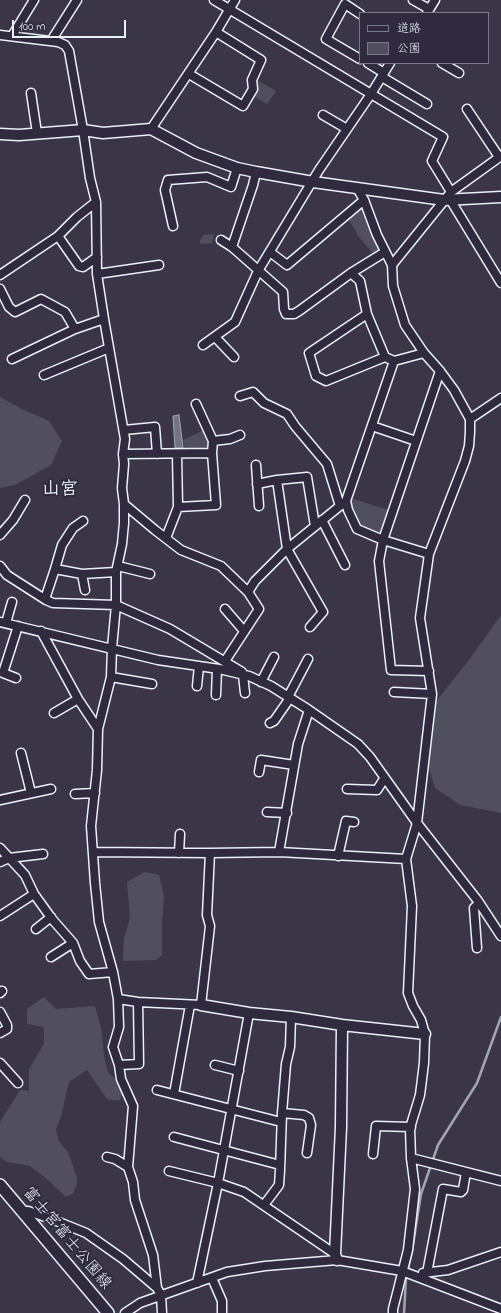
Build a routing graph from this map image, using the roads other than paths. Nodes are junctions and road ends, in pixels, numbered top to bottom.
1 (34, 0) edge
2 (77, 0) edge
3 (214, 0) edge
4 (235, 0) edge
5 (413, 0) edge
6 (435, 0) edge
7 (229, 9) junction
8 (428, 11) edge
9 (359, 13) edge
10 (216, 32) junction
11 (0, 35) edge
12 (12, 36) junction
13 (51, 41) junction
14 (359, 58) edge
15 (369, 64) edge
16 (389, 64) edge
17 (444, 64) edge
18 (459, 73) dead end
19 (189, 74) junction
20 (383, 75) junction
21 (31, 93) dead end
22 (371, 94) junction
23 (427, 104) dead end
24 (467, 109) dead end
25 (323, 114) dead end
26 (151, 129) junction
27 (347, 129) junction
28 (83, 130) junction
29 (37, 133) junction
30 (0, 134) edge
31 (500, 156) edge
32 (237, 168) junction
33 (256, 172) junction
34 (313, 182) junction
35 (357, 188) junction
36 (501, 196) edge
37 (449, 198) junction
38 (364, 200) junction
39 (96, 202) junction
40 (173, 226) dead end
41 (58, 236) junction
42 (221, 240) dead end
43 (232, 247) junction
44 (270, 252) junction
45 (385, 252) junction
46 (97, 257) junction
47 (159, 265) dead end
48 (392, 265) junction
49 (258, 271) junction
50 (351, 273) junction
51 (97, 274) junction
52 (0, 276) edge
53 (501, 282) edge
54 (0, 289) edge
55 (367, 314) junction
56 (104, 318) junction
57 (75, 330) junction
58 (215, 337) junction
59 (203, 346) dead end
60 (109, 348) junction
61 (424, 353) junction
62 (234, 357) dead end
63 (385, 357) junction
64 (12, 360) dead end
65 (394, 361) junction
66 (440, 372) junction
67 (44, 375) dead end
68 (240, 396) dead end
69 (501, 398) edge
70 (196, 404) dead end
71 (470, 419) junction
72 (372, 426) junction
73 (124, 430) junction
74 (240, 435) dead end
75 (213, 441) junction
76 (416, 441) junction
77 (212, 453) junction
78 (123, 454) junction
79 (157, 454) junction
80 (177, 454) junction
81 (256, 465) dead end
82 (277, 480) junction
83 (257, 484) junction
84 (25, 500) dead end
85 (343, 503) junction
86 (124, 504) junction
87 (259, 506) dead end
88 (178, 507) junction
89 (322, 520) junction
90 (83, 521) dead end
91 (314, 526) junction
92 (0, 535) edge
93 (166, 538) junction
94 (383, 540) junction
95 (286, 548) junction
96 (429, 554) junction
97 (345, 564) dead end
98 (0, 566) edge
99 (55, 569) junction
100 (117, 569) junction
101 (82, 574) junction
102 (150, 574) dead end
103 (84, 590) dead end
104 (248, 592) junction
105 (45, 600) junction
106 (12, 602) dead end
107 (116, 604) junction
108 (225, 609) dead end
109 (3, 623) edge
110 (18, 626) junction
111 (310, 627) dead end
112 (41, 631) junction
113 (244, 631) junction
114 (112, 648) junction
115 (274, 657) dead end
116 (308, 658) dead end
117 (226, 661) junction
118 (199, 666) junction
119 (217, 669) junction
120 (429, 671) junction
121 (246, 675) junction
122 (111, 677) junction
123 (16, 678) dead end
124 (262, 682) junction
125 (152, 684) dead end
126 (197, 686) dead end
127 (394, 692) dead end
128 (245, 693) dead end
129 (432, 694) junction
130 (216, 695) dead end
131 (289, 698) junction
132 (78, 699) junction
133 (308, 710) junction
134 (54, 713) dead end
135 (270, 723) dead end
136 (98, 729) junction
137 (21, 753) dead end
138 (294, 765) junction
139 (259, 772) dead end
140 (384, 779) junction
141 (51, 789) dead end
142 (347, 789) dead end
143 (31, 793) junction
144 (94, 793) junction
145 (75, 794) dead end
146 (0, 800) edge
147 (267, 812) dead end
148 (287, 813) junction
149 (354, 822) dead end
150 (416, 823) junction
151 (180, 834) dead end
152 (0, 848) edge
153 (94, 852) junction
154 (279, 852) junction
155 (179, 853) junction
156 (210, 853) junction
157 (43, 854) dead end
158 (338, 856) junction
159 (9, 858) junction
160 (406, 860) junction
161 (0, 862) edge
162 (34, 894) junction
163 (479, 904) junction
164 (0, 916) edge
165 (50, 917) junction
166 (36, 929) dead end
167 (501, 936) edge
168 (73, 943) junction
169 (477, 948) dead end
170 (51, 957) dead end
171 (113, 972) junction
172 (118, 999) junction
173 (138, 1002) junction
174 (190, 1005) junction
175 (201, 1005) junction
176 (0, 1012) edge
177 (249, 1013) junction
178 (291, 1017) junction
179 (342, 1025) junction
180 (0, 1033) edge
181 (425, 1034) junction
182 (0, 1063) edge
183 (119, 1065) junction
184 (215, 1065) dead end
185 (239, 1071) junction
186 (18, 1083) dead end
187 (157, 1090) dead end
188 (174, 1094) junction
189 (232, 1110) junction
190 (282, 1113) junction
191 (281, 1122) junction
192 (411, 1127) junction
193 (174, 1137) dead end
194 (224, 1150) junction
195 (307, 1153) dead end
196 (373, 1154) dead end
197 (107, 1157) dead end
198 (411, 1158) junction
199 (280, 1165) junction
200 (128, 1167) junction
201 (169, 1171) dead end
202 (466, 1172) junction
203 (501, 1182) edge
204 (218, 1183) junction
205 (0, 1185) edge
206 (264, 1205) junction
207 (23, 1212) junction
208 (501, 1252) edge
209 (336, 1257) junction
210 (406, 1273) junction
211 (427, 1273) junction
212 (212, 1278) junction
213 (197, 1283) junction
214 (159, 1292) junction
215 (501, 1309) edge
216 (108, 1313) edge
217 (125, 1313) edge
218 (162, 1313) edge
219 (222, 1313) edge
220 (393, 1313) edge

1 - 12 street
2 - 13 street
3 - 7 street
4 - 7 street
5 - 8 street
6 - 8 street
7 - 10 street
7 - 22 street
9 - 14 street
10 - 19 street
10 - 19 street
11 - 12 street
12 - 13 street
13 - 28 street
15 - 20 street
16 - 20 street
17 - 18 street
19 - 26 street
20 - 22 street
20 - 23 street
21 - 29 street
22 - 27 street
22 - 37 street
24 - 31 street
25 - 27 street
26 - 28 street
26 - 32 street
27 - 34 street
28 - 29 street
28 - 39 street
29 - 30 street
31 - 37 street
32 - 33 street
32 - 40 street
33 - 34 street
33 - 43 street
34 - 35 street
34 - 44 street
35 - 37 street
35 - 38 street
36 - 37 street
37 - 48 street
37 - 53 street
38 - 44 street
38 - 45 street
39 - 41 street
39 - 46 street
41 - 46 street
41 - 52 street
42 - 43 street
43 - 49 street
44 - 49 street
45 - 48 street
45 - 50 street
46 - 51 street
47 - 51 street
48 - 61 street
49 - 50 street
49 - 58 street
50 - 55 street
51 - 56 street
54 - 57 street
55 - 63 street
55 - 63 street
56 - 57 street
56 - 60 street
57 - 64 street
58 - 59 street
58 - 62 street
60 - 67 street
60 - 73 street
61 - 65 street
61 - 66 street
63 - 65 street
65 - 72 street
66 - 71 street
66 - 76 street
68 - 85 street
69 - 71 street
70 - 75 street
71 - 96 street
72 - 76 street
72 - 85 street
73 - 78 street
73 - 79 street
74 - 75 street
75 - 77 street
76 - 94 street
77 - 80 street
77 - 88 street
78 - 79 street
78 - 86 street
79 - 80 street
80 - 88 street
81 - 83 street
82 - 83 street
82 - 91 street
82 - 95 street
83 - 87 street
84 - 92 street
85 - 89 street
85 - 94 street
86 - 93 street
86 - 100 street
88 - 93 street
89 - 91 street
89 - 97 street
90 - 99 street
91 - 95 street
93 - 104 street
94 - 96 street
94 - 120 street
95 - 104 street
95 - 111 street
96 - 120 street
98 - 105 street
99 - 101 street
99 - 105 street
100 - 101 street
100 - 102 street
100 - 107 street
101 - 103 street
104 - 113 street
105 - 107 street
106 - 109 street
107 - 114 street
107 - 117 street
108 - 113 street
109 - 110 street
110 - 112 street
110 - 123 street
112 - 114 street
112 - 132 street
113 - 117 street
114 - 118 street
114 - 122 street
115 - 124 street
116 - 131 street
117 - 121 street
118 - 119 street
118 - 126 street
119 - 121 street
119 - 130 street
120 - 129 street
121 - 124 street
121 - 128 street
122 - 125 street
122 - 136 street
124 - 131 street
127 - 129 street
129 - 150 street
131 - 133 street
131 - 135 street
132 - 134 street
132 - 136 street
133 - 138 street
133 - 140 street
136 - 144 street
137 - 143 street
138 - 139 street
138 - 148 street
140 - 142 street
140 - 150 street
141 - 143 street
143 - 146 street
144 - 145 street
144 - 153 street
147 - 148 street
148 - 154 street
149 - 158 street
150 - 160 street
150 - 163 street
151 - 155 street
152 - 159 street
153 - 155 street
153 - 171 street
154 - 156 street
154 - 158 street
155 - 156 street
156 - 175 street
157 - 159 street
158 - 160 street
159 - 161 street
159 - 162 street
160 - 181 street
162 - 164 street
162 - 165 street
163 - 167 street
163 - 169 street
165 - 166 street
165 - 168 street
168 - 170 street
168 - 171 street
171 - 172 street
172 - 173 street
172 - 183 street
173 - 174 street
173 - 183 street
174 - 175 street
174 - 188 street
175 - 177 street
176 - 180 street
177 - 178 street
177 - 185 street
178 - 179 street
178 - 190 street
179 - 181 street
179 - 209 street
181 - 192 street
182 - 186 street
183 - 200 street
184 - 185 street
185 - 189 street
187 - 188 street
188 - 189 street
189 - 191 street
189 - 194 street
190 - 191 street
190 - 195 street
191 - 199 street
192 - 196 street
192 - 198 street
193 - 194 street
194 - 199 street
194 - 204 street
197 - 200 street
198 - 202 street
198 - 210 street
199 - 206 street
200 - 214 street
201 - 204 street
202 - 203 street
202 - 211 street
204 - 206 street
204 - 213 street
205 - 207 main road, 富士宮富士公園線
206 - 209 street
207 - 214 street
207 - 216 main road, 富士宮富士公園線
208 - 211 street
209 - 210 street
209 - 212 street
210 - 211 street
210 - 215 street
210 - 220 street
212 - 213 street
212 - 219 street
213 - 214 street
214 - 217 street
214 - 218 street

